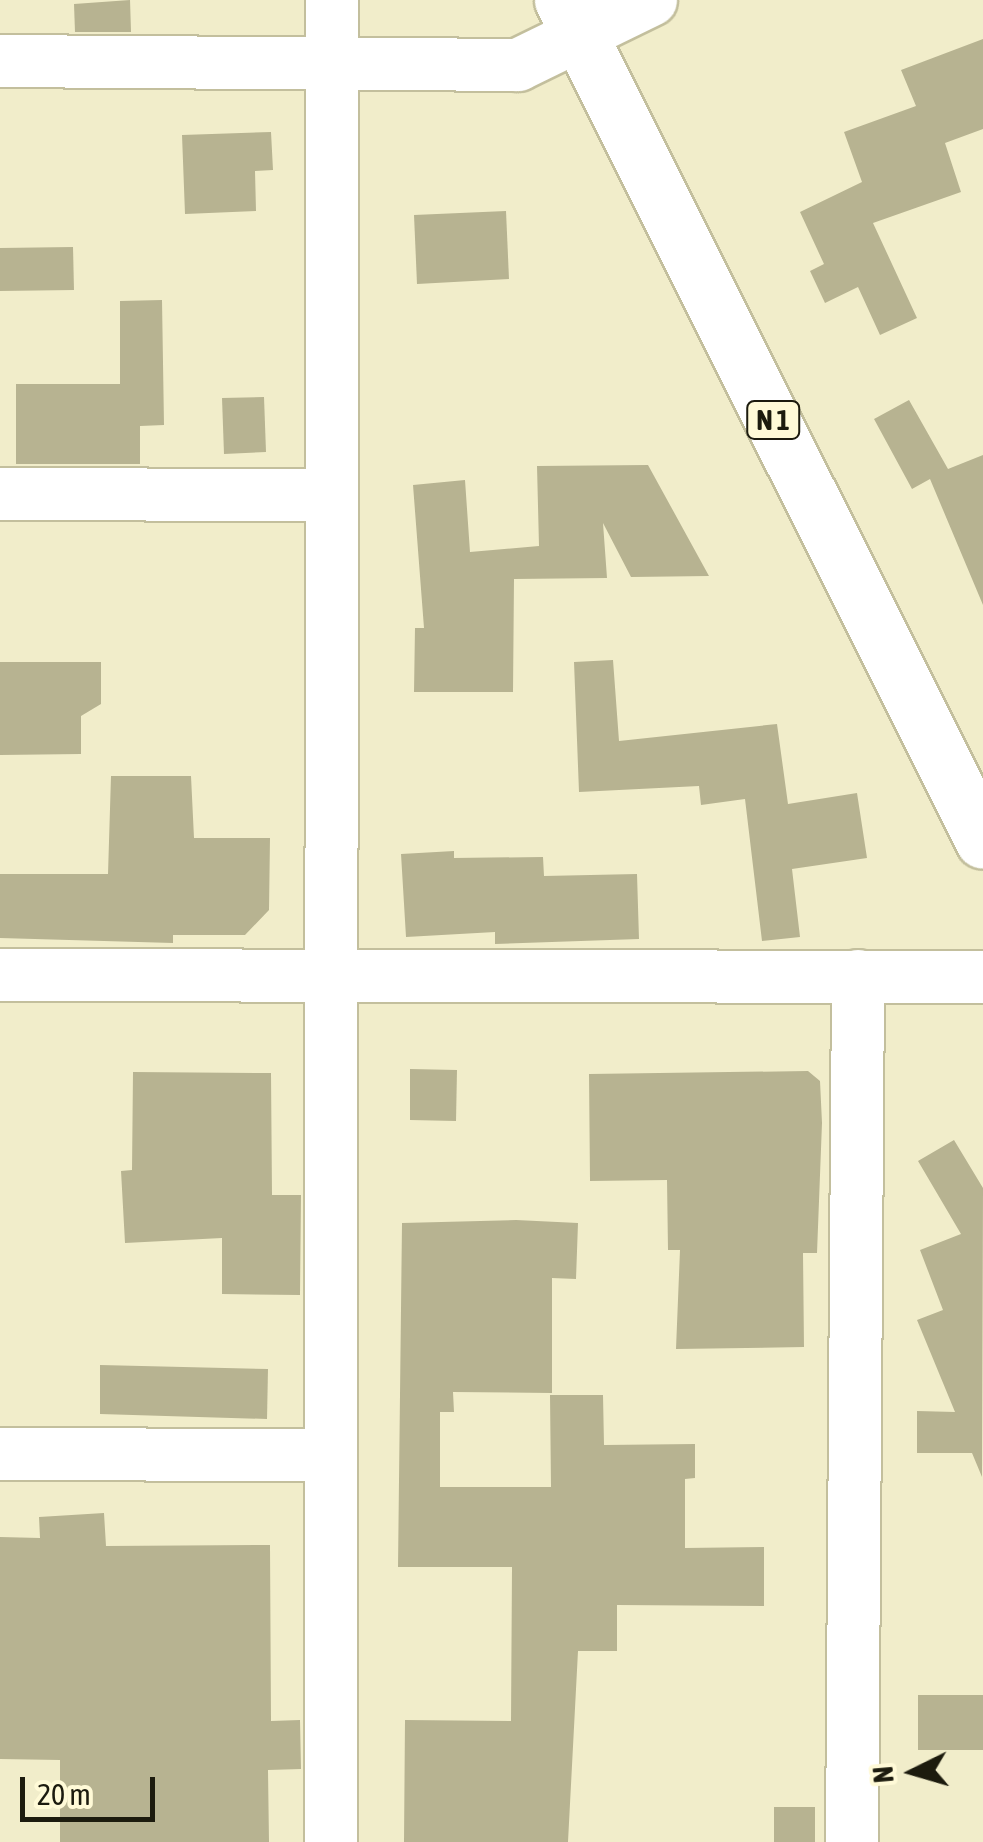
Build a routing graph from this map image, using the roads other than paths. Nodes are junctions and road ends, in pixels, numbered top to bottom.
1 (332, 0) edge
2 (651, 0) edge
3 (571, 17) edge
4 (0, 62) edge
5 (332, 64) junction
6 (0, 494) edge
7 (332, 495) junction
8 (983, 841) edge
9 (0, 975) edge
10 (331, 976) junction
11 (858, 976) junction
12 (983, 976) edge
13 (0, 1454) edge
14 (331, 1455) junction
15 (331, 1842) edge
16 (852, 1842) edge

1 - 5 street
2 - 3 street
3 - 5 street
3 - 8 highway, N 1
4 - 5 street
5 - 7 street
6 - 7 street
7 - 10 street
9 - 10 street
10 - 11 street
10 - 14 street
11 - 12 street
11 - 16 street
13 - 14 street
14 - 15 street

